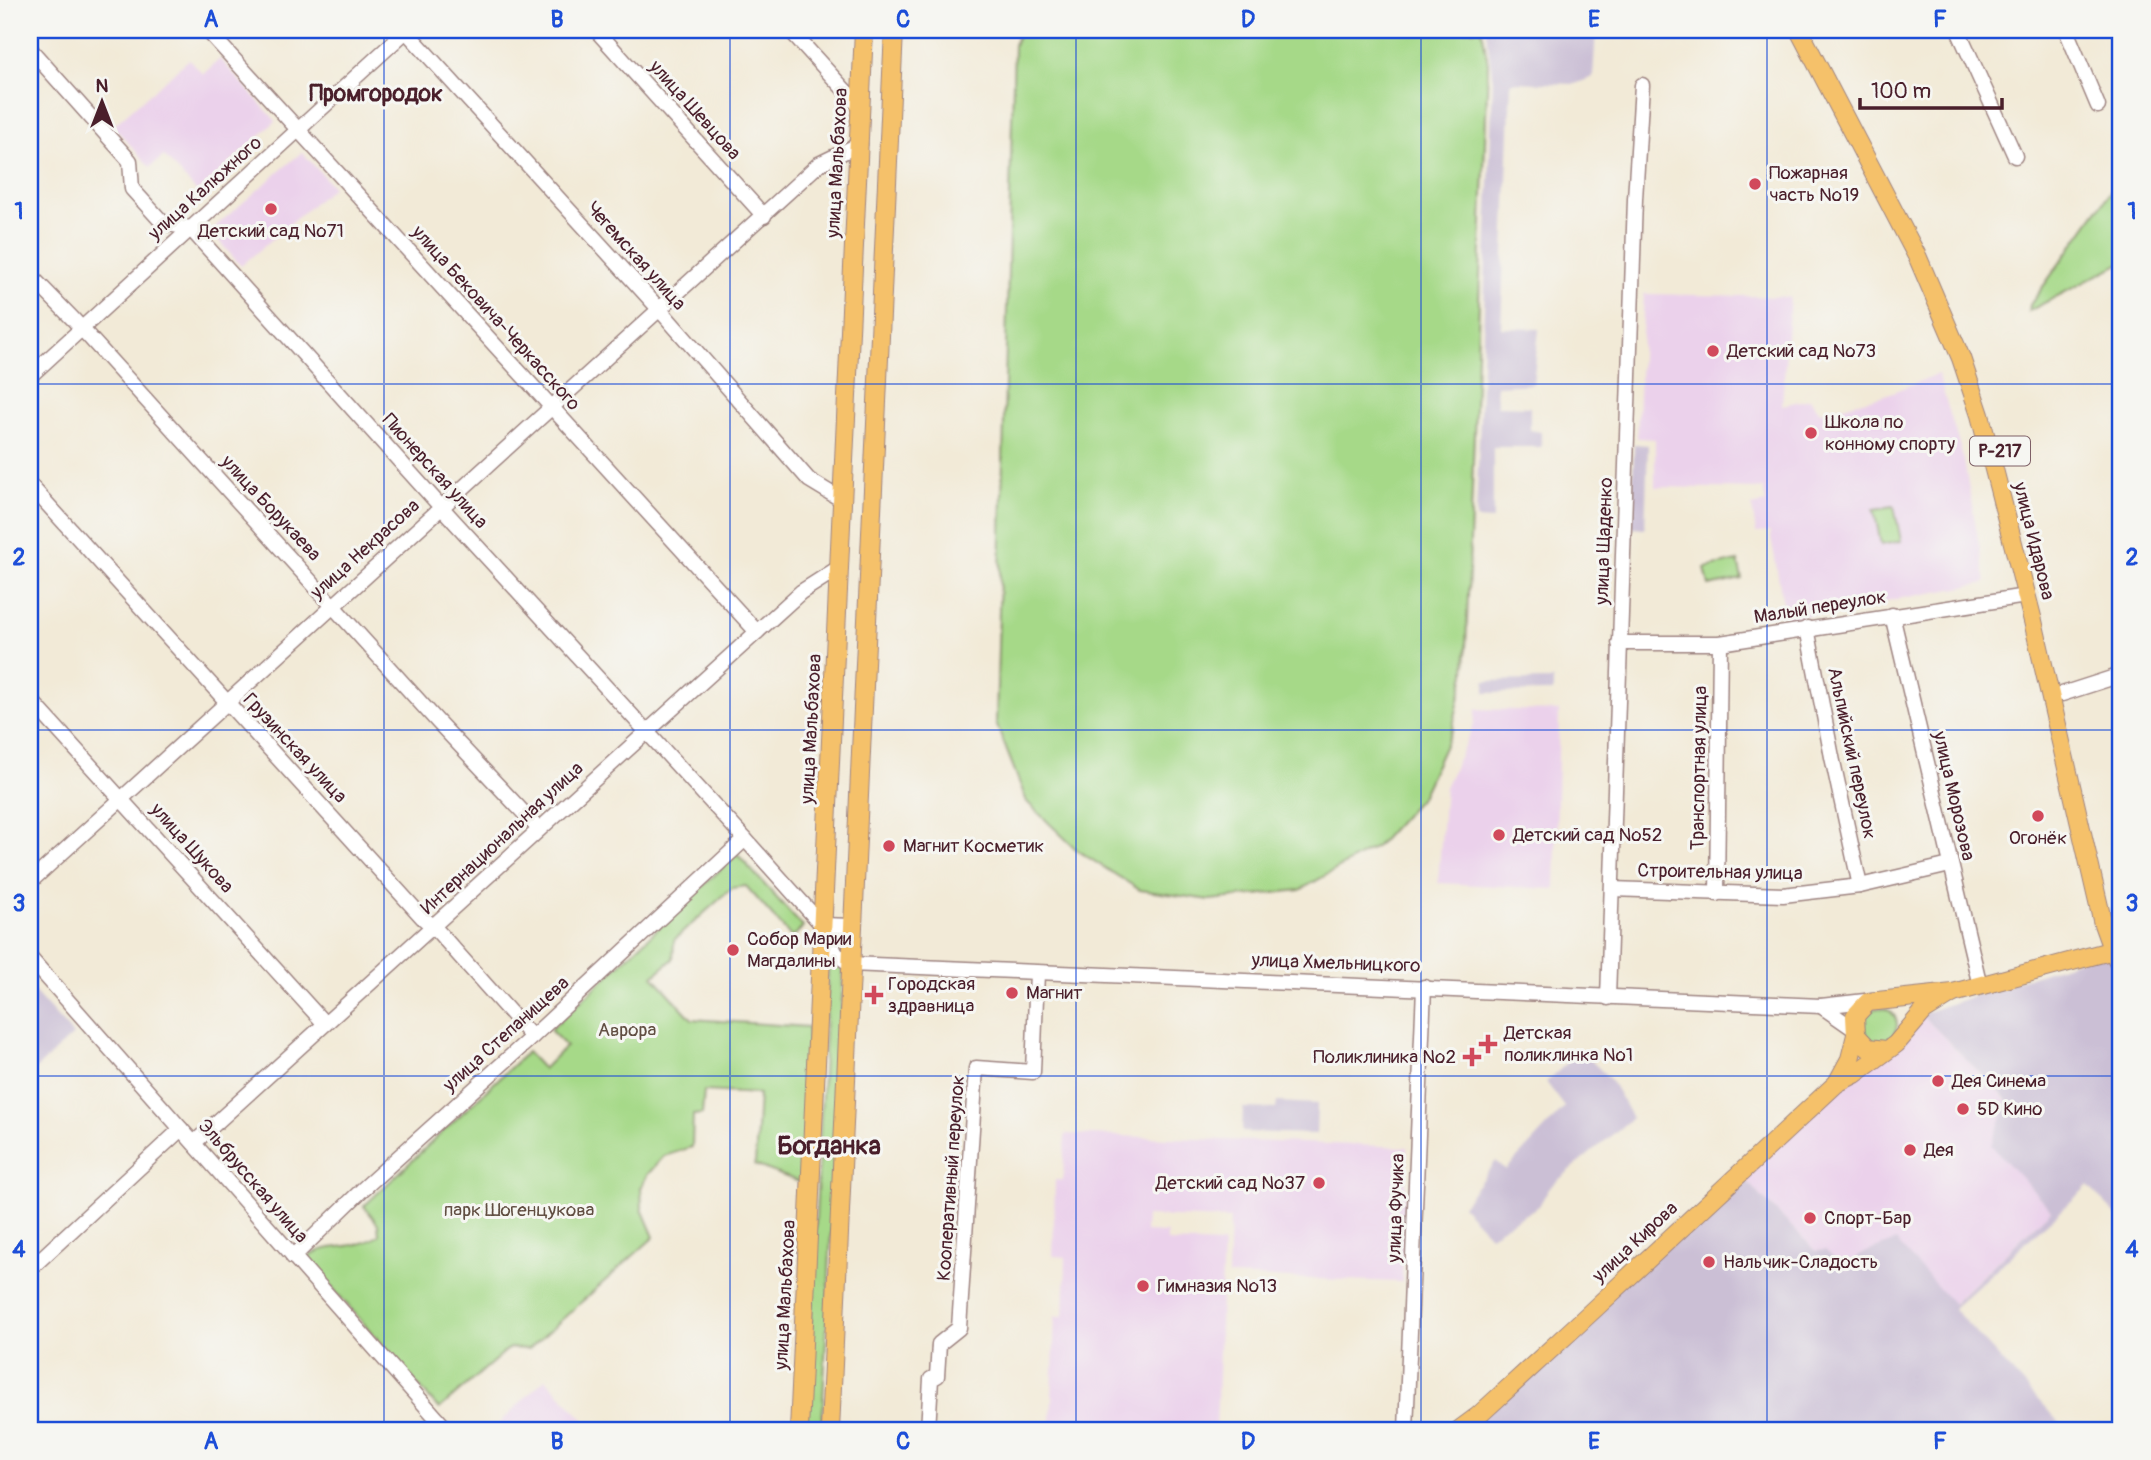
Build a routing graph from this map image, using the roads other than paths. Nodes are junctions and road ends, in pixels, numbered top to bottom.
1 (207, 30) edge
2 (406, 30) edge
3 (596, 30) edge
4 (790, 30) edge
5 (864, 30) edge
6 (894, 30) edge
7 (1799, 30) edge
8 (1812, 30) edge
9 (1958, 30) edge
10 (2066, 30) edge
11 (30, 49) edge
12 (1643, 85) dead end
13 (2098, 106) dead end
14 (861, 108) junction
15 (298, 129) junction
16 (860, 144) junction
17 (2015, 156) dead end
18 (764, 216) junction
19 (190, 228) junction
20 (30, 275) edge
21 (660, 310) junction
22 (81, 329) junction
23 (30, 376) edge
24 (552, 409) junction
25 (30, 485) edge
26 (842, 500) junction
27 (441, 507) junction
28 (840, 567) junction
29 (2026, 596) junction
30 (333, 604) junction
31 (1892, 615) junction
32 (1807, 628) junction
33 (757, 632) junction
34 (1619, 643) junction
35 (1720, 643) junction
36 (2121, 675) edge
37 (2062, 694) junction
38 (30, 698) edge
39 (227, 701) junction
40 (647, 732) junction
41 (121, 799) junction
42 (539, 829) junction
43 (745, 839) junction
44 (1950, 865) junction
45 (30, 882) edge
46 (1860, 886) junction
47 (1612, 889) junction
48 (1717, 894) junction
49 (822, 926) junction
50 (852, 926) junction
51 (434, 927) junction
52 (2118, 946) edge
53 (30, 958) edge
54 (836, 960) junction
55 (2121, 967) edge
56 (1037, 973) junction
57 (1980, 986) junction
58 (1424, 988) junction
59 (1953, 993) junction
60 (1608, 998) junction
61 (1880, 1000) junction
62 (1821, 1006) junction
63 (325, 1024) junction
64 (1855, 1032) junction
65 (1903, 1034) junction
66 (532, 1037) junction
67 (1886, 1050) junction
68 (1837, 1083) junction
69 (181, 1129) junction
70 (194, 1143) junction
71 (293, 1256) junction
72 (30, 1269) edge
73 (447, 1430) edge
74 (799, 1430) edge
75 (830, 1430) edge
76 (928, 1430) edge
77 (1406, 1430) edge
78 (1459, 1430) edge

1 - 15 street, улица Бековича-Черкасского
2 - 15 street, улица Калюжного
2 - 21 street, Чегемская улица
3 - 18 street, улица Шевцова
4 - 14 street
5 - 14 main road, улица Мальбахова
6 - 50 main road, улица Мальбахова
7 - 29 main road, улица Идарова / Р-217
8 - 37 main road, улица Идарова / Р-217
9 - 17 street
10 - 13 street
11 - 19 street, Пионерская улица
12 - 34 street, улица Щаденко
14 - 16 main road, улица Мальбахова
15 - 19 street, улица Калюжного
15 - 24 street, улица Бековича-Черкасского
16 - 18 street, улица Некрасова
16 - 26 main road, улица Мальбахова
18 - 21 street, улица Некрасова
19 - 22 street, улица Калюжного
19 - 27 street, Пионерская улица
20 - 22 street, улица Борукаева
21 - 24 street, улица Некрасова
21 - 26 street, Чегемская улица
22 - 23 street, улица Калюжного
22 - 30 street, улица Борукаева
24 - 27 street, улица Некрасова
24 - 33 street, улица Бековича-Черкасского
25 - 39 street, Грузинская улица
26 - 28 main road, улица Мальбахова
27 - 30 street, улица Некрасова
27 - 40 street, Пионерская улица
28 - 33 street, Интернациональная улица
28 - 49 main road, улица Мальбахова
29 - 31 street, Малый переулок
29 - 52 main road, улица Идарова / Р-217
30 - 39 street, улица Некрасова
30 - 42 street, улица Борукаева
31 - 32 street, Малый переулок
31 - 44 street, улица Морозова
32 - 35 street, Малый переулок
32 - 46 street, Альпийский переулок
33 - 40 street, Интернациональная улица
34 - 35 street, Малый переулок
34 - 47 street, улица Щаденко
35 - 48 street, Транспортная улица
36 - 37 street
37 - 52 main road, улица Идарова / Р-217
38 - 41 street, улица Шукова
39 - 41 street, улица Некрасова
39 - 51 street, Грузинская улица
40 - 42 street, Интернациональная улица
40 - 43 street, Пионерская улица
41 - 45 street, улица Некрасова
41 - 63 street, улица Шукова
42 - 51 street, Интернациональная улица
43 - 49 street, Пионерская улица
43 - 66 street, улица Степанищева
44 - 46 street, Строительная улица
44 - 57 street, улица Морозова
46 - 48 street, Строительная улица
47 - 48 street, Строительная улица
47 - 60 street, улица Щаденко
49 - 50 street
49 - 54 main road, улица Мальбахова
50 - 54 main road, улица Мальбахова
51 - 63 street, Интернациональная улица
51 - 66 street, Грузинская улица
52 - 55 main road, улица Идарова / Р-217
52 - 57 main road
53 - 69 street, Эльбрусская улица
54 - 56 street, улица Хмельницкого
54 - 74 main road, улица Мальбахова
54 - 75 main road, улица Мальбахова
56 - 58 street, улица Хмельницкого
56 - 76 street, Кооперативный переулок
57 - 59 main road
58 - 60 street, улица Хмельницкого
58 - 77 street, улица Фучика
59 - 61 main road
59 - 65 main road
60 - 62 street, улица Хмельницкого
61 - 62 street, улица Хмельницкого
61 - 64 main road
61 - 65 main road
62 - 64 street
63 - 70 street, Интернациональная улица
64 - 67 main road
64 - 68 main road
65 - 67 main road
66 - 71 street, улица Степанищева
67 - 68 main road
68 - 78 main road, улица Кирова
69 - 70 street, Эльбрусская улица
69 - 72 street
70 - 71 street, Эльбрусская улица
71 - 73 street, Эльбрусская улица

